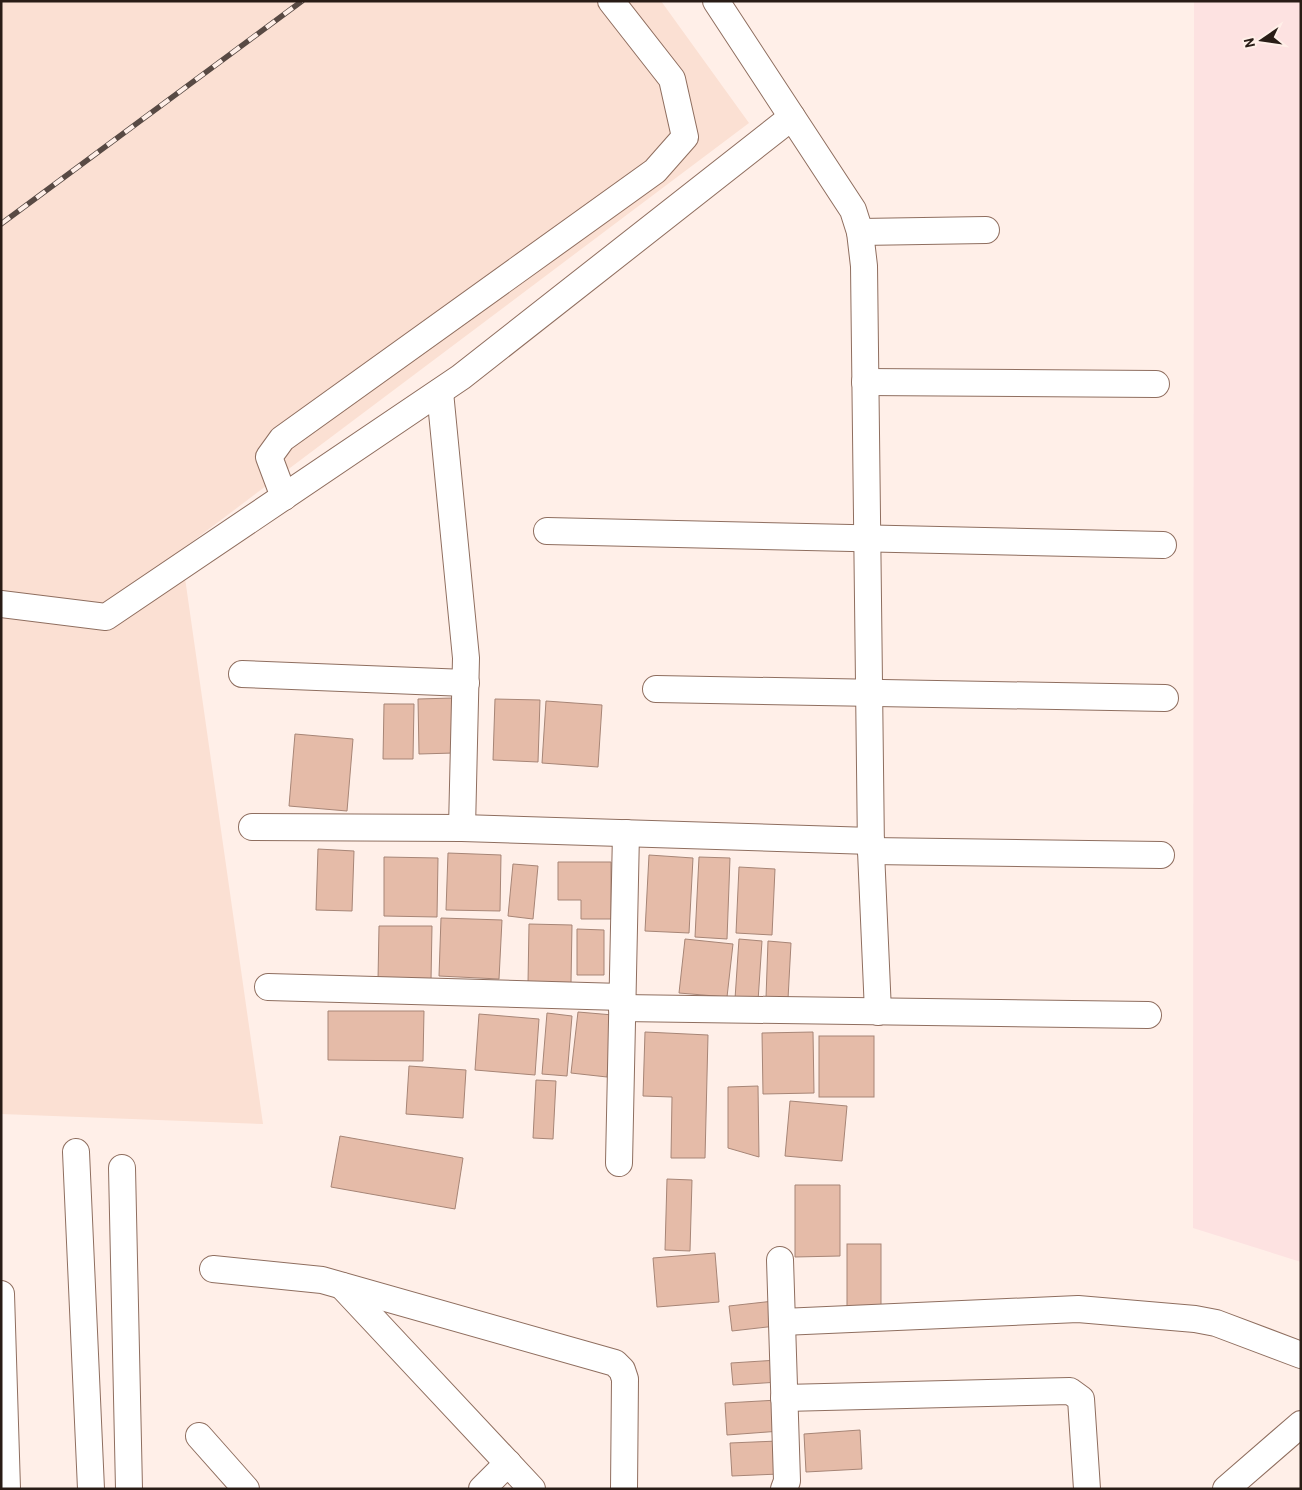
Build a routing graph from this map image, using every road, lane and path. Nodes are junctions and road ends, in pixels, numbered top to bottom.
1 (611, 1) edge
2 (716, 1) edge
3 (792, 117) junction
4 (986, 230) dead end
5 (860, 232) junction
6 (865, 382) junction
7 (1156, 384) dead end
8 (440, 392) junction
9 (284, 497) junction
10 (547, 531) dead end
11 (868, 538) junction
12 (1163, 545) dead end
13 (1, 604) edge
14 (242, 674) dead end
15 (466, 683) junction
16 (656, 689) dead end
17 (869, 691) junction
18 (1165, 698) dead end
19 (252, 827) dead end
20 (462, 828) junction
21 (626, 833) junction
22 (871, 846) junction
23 (1161, 855) dead end
24 (268, 987) dead end
25 (622, 1002) junction
26 (878, 1012) junction
27 (1148, 1015) dead end
28 (76, 1152) dead end
29 (619, 1164) dead end
30 (122, 1168) dead end
31 (780, 1260) dead end
32 (214, 1269) dead end
33 (342, 1286) junction
34 (1, 1294) edge
35 (782, 1322) junction
36 (1301, 1355) edge
37 (784, 1398) junction
38 (1301, 1424) edge
39 (199, 1436) dead end
40 (508, 1463) junction
41 (7, 1489) edge
42 (91, 1489) edge
43 (129, 1489) edge
44 (246, 1489) edge
45 (482, 1489) edge
46 (532, 1489) edge
47 (624, 1489) edge
48 (784, 1489) edge
49 (1087, 1489) edge
50 (1226, 1489) edge

1 - 9 street
2 - 3 street
3 - 5 street
3 - 8 street
4 - 5 street
5 - 6 street
6 - 7 street
6 - 11 street
8 - 9 street
8 - 15 street
9 - 13 street
10 - 11 street
11 - 12 street
11 - 17 street
14 - 15 street
15 - 20 street
16 - 17 street
17 - 18 street
17 - 22 street
19 - 20 street
20 - 21 street
21 - 22 street
21 - 25 street
22 - 23 street
22 - 26 street
24 - 25 street
25 - 26 street
25 - 29 street
26 - 27 street
28 - 42 street
30 - 43 street
31 - 35 street
32 - 33 street
33 - 40 street
33 - 47 street
34 - 41 street
35 - 36 street
35 - 37 street
37 - 48 street
37 - 49 street
38 - 50 street
39 - 44 street
40 - 45 street
40 - 46 street

